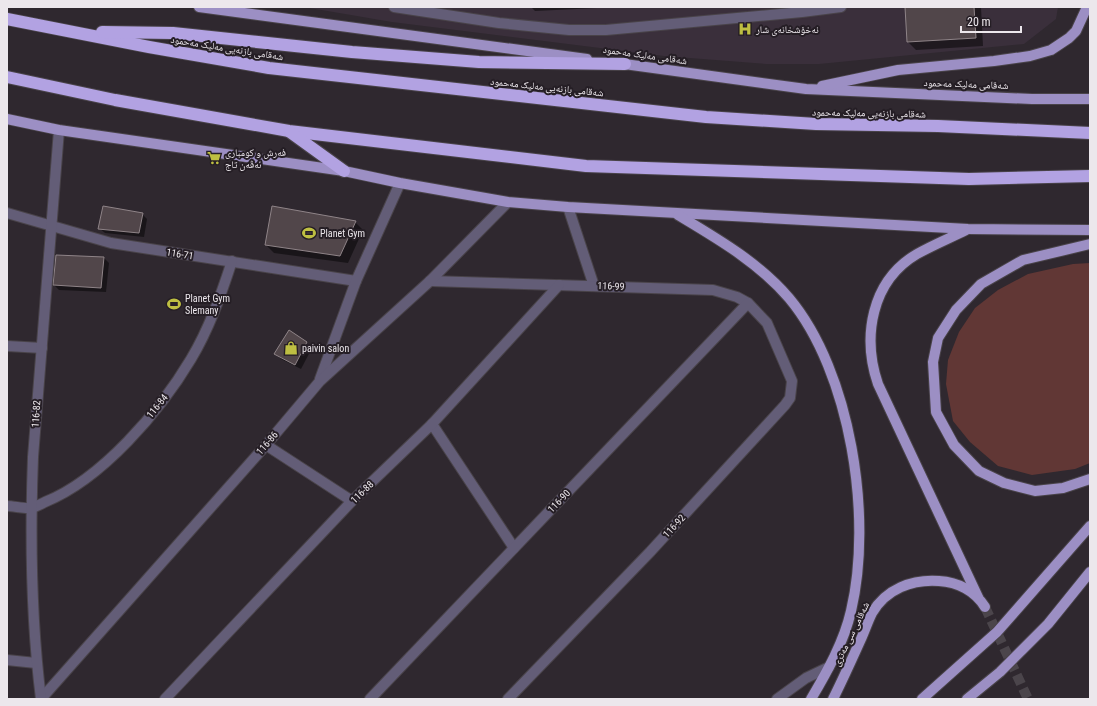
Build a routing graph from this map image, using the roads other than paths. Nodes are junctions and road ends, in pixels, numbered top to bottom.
1 (199, 7) edge
2 (394, 7) edge
3 (841, 7) edge
4 (1087, 7) edge
5 (438, 10) edge
6 (7, 19) edge
7 (72, 32) junction
8 (626, 64) junction
9 (7, 78) edge
10 (806, 89) junction
11 (1090, 99) edge
12 (7, 119) edge
13 (59, 130) junction
14 (289, 132) junction
15 (1090, 133) edge
16 (344, 171) junction
17 (1090, 176) edge
18 (400, 183) junction
19 (508, 202) junction
20 (568, 207) junction
21 (7, 213) edge
22 (676, 214) junction
23 (50, 226) junction
24 (968, 229) junction
25 (1090, 230) edge
26 (1090, 244) edge
27 (232, 262) junction
28 (430, 280) junction
29 (356, 281) junction
30 (559, 284) junction
31 (594, 286) junction
32 (748, 303) junction
33 (773, 335) joint
34 (7, 346) edge
35 (42, 348) junction
36 (320, 381) junction
37 (432, 424) junction
38 (266, 445) junction
39 (1090, 479) edge
40 (352, 501) junction
41 (7, 506) edge
42 (31, 508) junction
43 (1090, 526) edge
44 (514, 548) junction
45 (1090, 572) edge
46 (978, 597) junction
47 (985, 607) tunnel mouth
48 (7, 660) edge
49 (36, 663) junction
50 (829, 667) junction
51 (41, 699) edge
52 (166, 699) edge
53 (370, 699) edge
54 (508, 699) edge
55 (777, 699) edge
56 (811, 699) edge
57 (833, 699) edge
58 (922, 699) edge
59 (967, 699) edge

1 - 8 main road, شەقامی مەلیک مەحمود
2 - 5 street
3 - 5 street
4 - 10 main road
6 - 7 highway, شەقامی بازنەیی مەلیک مەحمود
7 - 8 highway
7 - 15 highway, شەقامی بازنەیی مەلیک مەحمود
8 - 10 main road, شەقامی مەلیک مەحمود
9 - 14 highway
10 - 11 main road, شەقامی مەلیک مەحمود
12 - 13 main road
13 - 16 main road
13 - 23 street, 116-82
14 - 16 highway
14 - 17 highway
16 - 18 main road
18 - 19 main road
18 - 29 street
19 - 20 main road
19 - 28 street, 116-86
20 - 22 main road
20 - 31 street
21 - 23 street, 116-71
22 - 24 main road
22 - 50 main road
23 - 27 street, 116-71
23 - 35 street, 116-82
24 - 25 main road
24 - 46 main road
26 - 39 main road
27 - 29 street, 116-71
27 - 42 street, 116-84
28 - 30 street, 116-99
28 - 36 street, 116-86
29 - 36 street
30 - 31 street, 116-99
30 - 37 street, 116-88
31 - 32 street, 116-99
32 - 33 street, 116-99
32 - 44 street, 116-90
33 - 54 street, 116-92
34 - 35 street
35 - 42 street, 116-82
36 - 38 street, 116-86
37 - 40 street, 116-88
37 - 44 street
38 - 40 street
38 - 51 street, 116-86
40 - 52 street, 116-88
41 - 42 street
42 - 49 street, 116-82
43 - 58 main road
44 - 53 street, 116-90
45 - 59 main road
46 - 47 main road, شەقامی سی مەتری
46 - 57 main road, شەقامی سی مەتری
48 - 49 street
49 - 51 street, 116-82
50 - 55 street
50 - 56 main road

